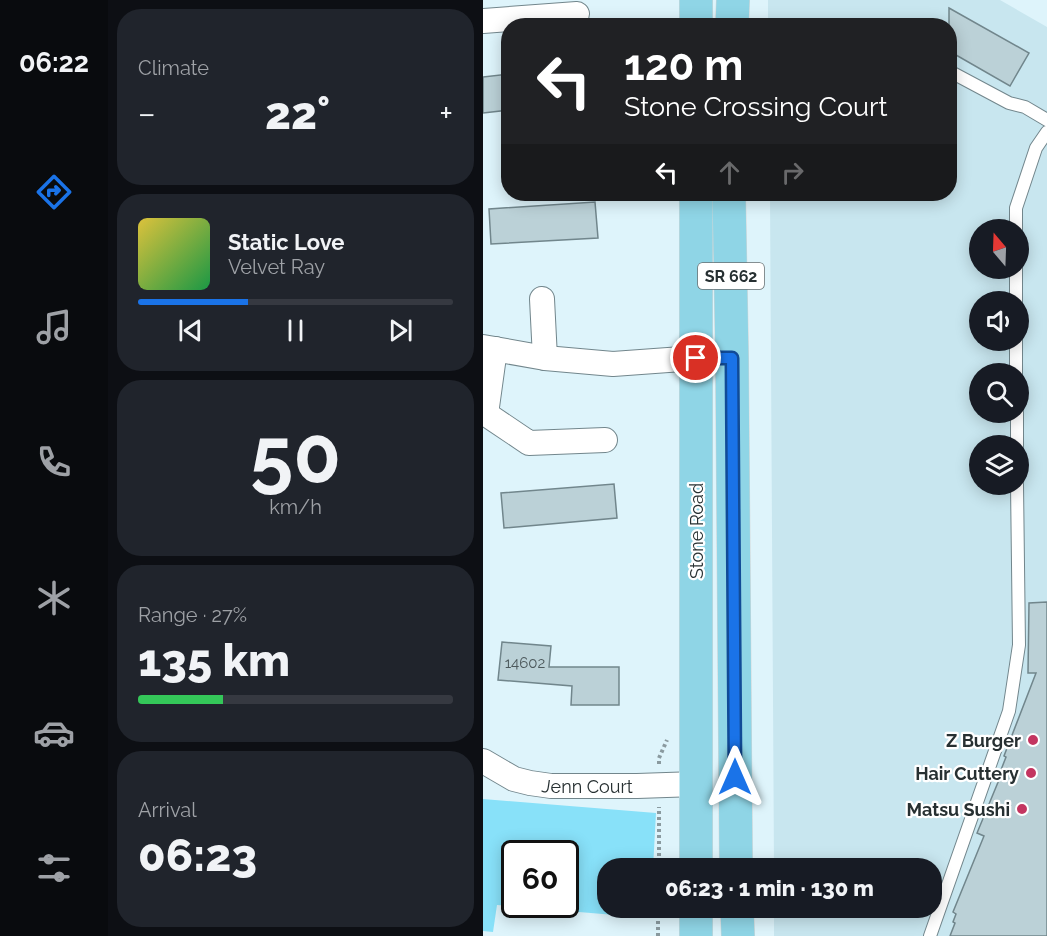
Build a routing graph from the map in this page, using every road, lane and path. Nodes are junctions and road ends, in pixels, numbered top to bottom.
1 (696, 0) edge
2 (733, 0) edge
3 (577, 14) dead end
4 (523, 18) edge
5 (696, 18) edge
6 (732, 18) edge
7 (501, 20) edge
8 (483, 21) edge
9 (957, 75) edge
10 (1047, 120) edge
11 (1047, 132) edge
12 (696, 201) edge
13 (729, 201) edge
14 (1016, 219) edge
15 (541, 299) dead end
16 (489, 348) edge
17 (545, 358) junction
18 (696, 358) junction
19 (732, 358) junction
20 (484, 414) edge
21 (605, 440) dead end
22 (1017, 495) edge
23 (483, 761) edge
24 (696, 784) junction
25 (696, 858) edge
26 (736, 858) edge
27 (658, 918) edge
28 (696, 918) edge
29 (737, 918) edge
30 (658, 936) edge
31 (696, 936) edge
32 (738, 936) edge
33 (930, 936) edge

1 - 5 main road
2 - 6 main road
3 - 4 street
7 - 8 street
9 - 10 lane
11 - 14 lane
12 - 18 main road, Stone Road / SR 662
13 - 19 main road, Stone Road / SR 662
15 - 17 street
16 - 17 street
16 - 20 street
17 - 18 street
18 - 19 street
18 - 24 main road, Stone Road / SR 662
19 - 26 main road, Stone Road / SR 662
20 - 21 street
22 - 33 lane
23 - 24 street, Jenn Court
24 - 25 main road, Stone Road / SR 662
27 - 30 path
28 - 31 main road
29 - 32 main road

